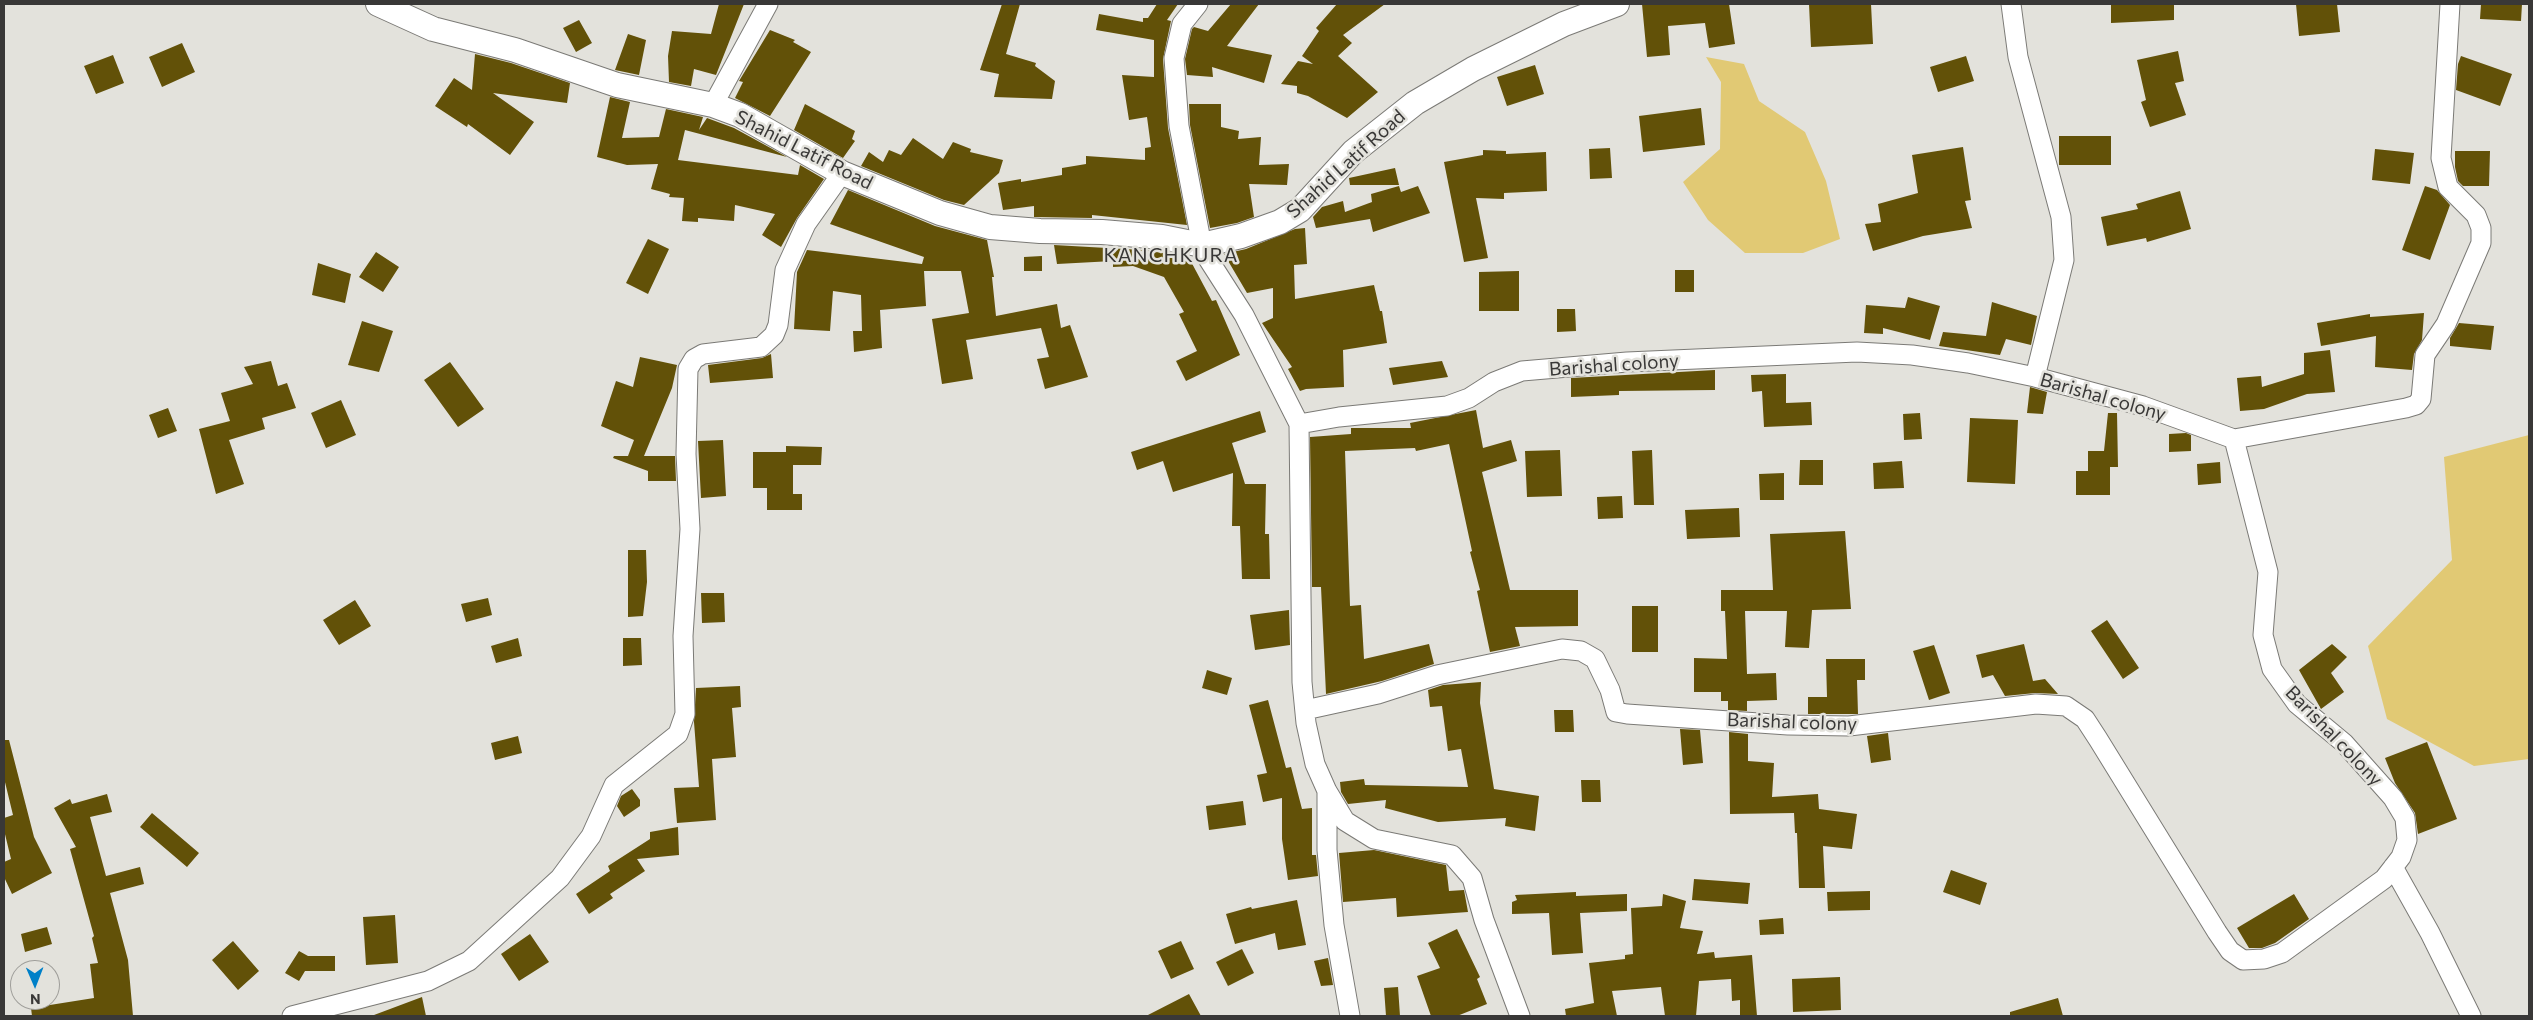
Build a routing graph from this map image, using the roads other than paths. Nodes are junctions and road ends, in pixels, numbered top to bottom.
1 (378, 4) edge
2 (768, 4) edge
3 (1198, 4) edge
4 (1617, 4) edge
5 (2011, 4) edge
6 (2450, 4) edge
7 (713, 105) junction
8 (842, 173) junction
9 (1202, 245) junction
10 (2035, 377) junction
11 (1299, 424) junction
12 (2234, 439) junction
13 (1305, 710) junction
14 (1327, 791) junction
15 (2392, 867) junction
16 (292, 1016) edge
17 (1350, 1016) edge
18 (1520, 1016) edge
19 (2472, 1016) edge

1 - 7 street, Shahid Latif Road
2 - 7 street
3 - 9 street
4 - 9 street, Shahid Latif Road
5 - 10 street
6 - 12 street
7 - 8 street, Shahid Latif Road
8 - 9 street, Shahid Latif Road
8 - 16 street
9 - 11 street
10 - 11 street, Barishal colony
10 - 12 street, Barishal colony
11 - 13 street
12 - 15 street, Barishal colony
13 - 14 street
13 - 15 street, Barishal colony
14 - 17 street
14 - 18 street
15 - 19 street

